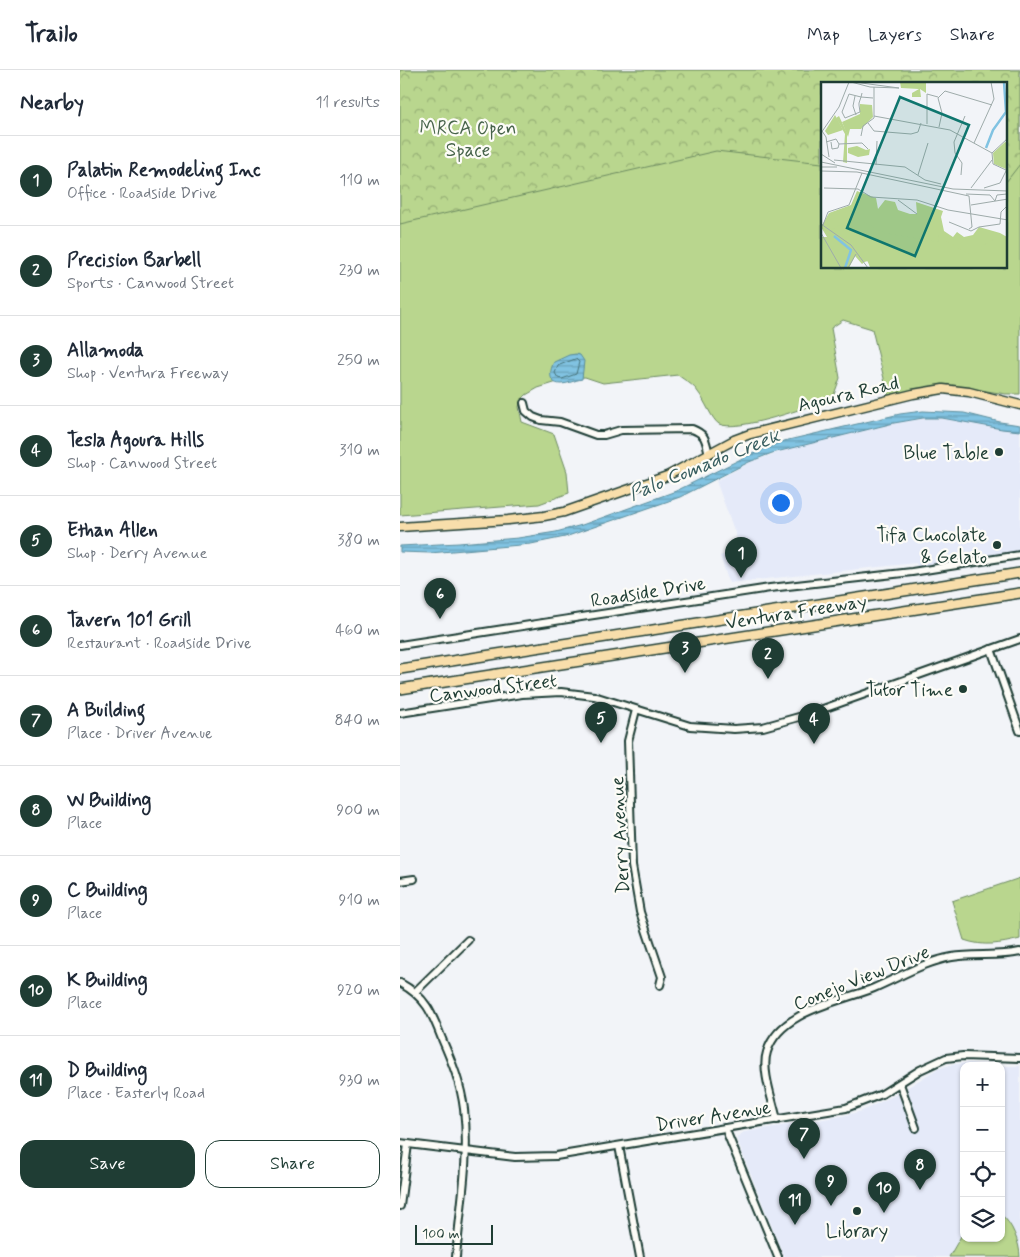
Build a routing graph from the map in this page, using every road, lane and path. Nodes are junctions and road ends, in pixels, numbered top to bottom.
1 (524, 403) dead end
2 (1020, 405) edge
3 (709, 454) junction
4 (400, 527) edge
5 (1020, 555) edge
6 (1020, 573) edge
7 (1020, 593) edge
8 (1020, 639) edge
9 (400, 645) edge
10 (991, 649) junction
11 (400, 669) edge
12 (400, 689) edge
13 (636, 710) junction
14 (400, 713) edge
15 (1020, 732) edge
16 (414, 879) dead end
17 (400, 881) edge
18 (468, 940) dead end
19 (1020, 952) edge
20 (400, 984) edge
21 (660, 986) dead end
22 (415, 992) junction
23 (1020, 1058) edge
24 (900, 1084) junction
25 (777, 1120) junction
26 (725, 1128) junction
27 (916, 1128) dead end
28 (400, 1143) edge
29 (408, 1144) junction
30 (620, 1146) junction
31 (466, 1151) junction
32 (400, 1206) edge
33 (456, 1257) edge
34 (640, 1257) edge
35 (778, 1257) edge

1 - 3 street
2 - 3 main road, Agoura Road
3 - 4 main road, Agoura Road
5 - 9 street, Roadside Drive
6 - 11 highway, Ventura Freeway
7 - 12 highway, Ventura Freeway
8 - 10 street, Canwood Street
10 - 13 street, Canwood Street
10 - 15 street
13 - 14 street, Canwood Street
13 - 21 street, Derry Avenue
16 - 17 street
18 - 22 street
19 - 25 street, Conejo View Drive
20 - 22 street
22 - 31 street
23 - 24 street, Driver Avenue
24 - 25 street, Driver Avenue
24 - 27 street
25 - 26 street, Driver Avenue
26 - 30 street, Driver Avenue
26 - 35 street
28 - 29 street, Driver Avenue
29 - 31 street, Driver Avenue
29 - 32 street
30 - 31 street, Driver Avenue
30 - 34 street
31 - 33 street

